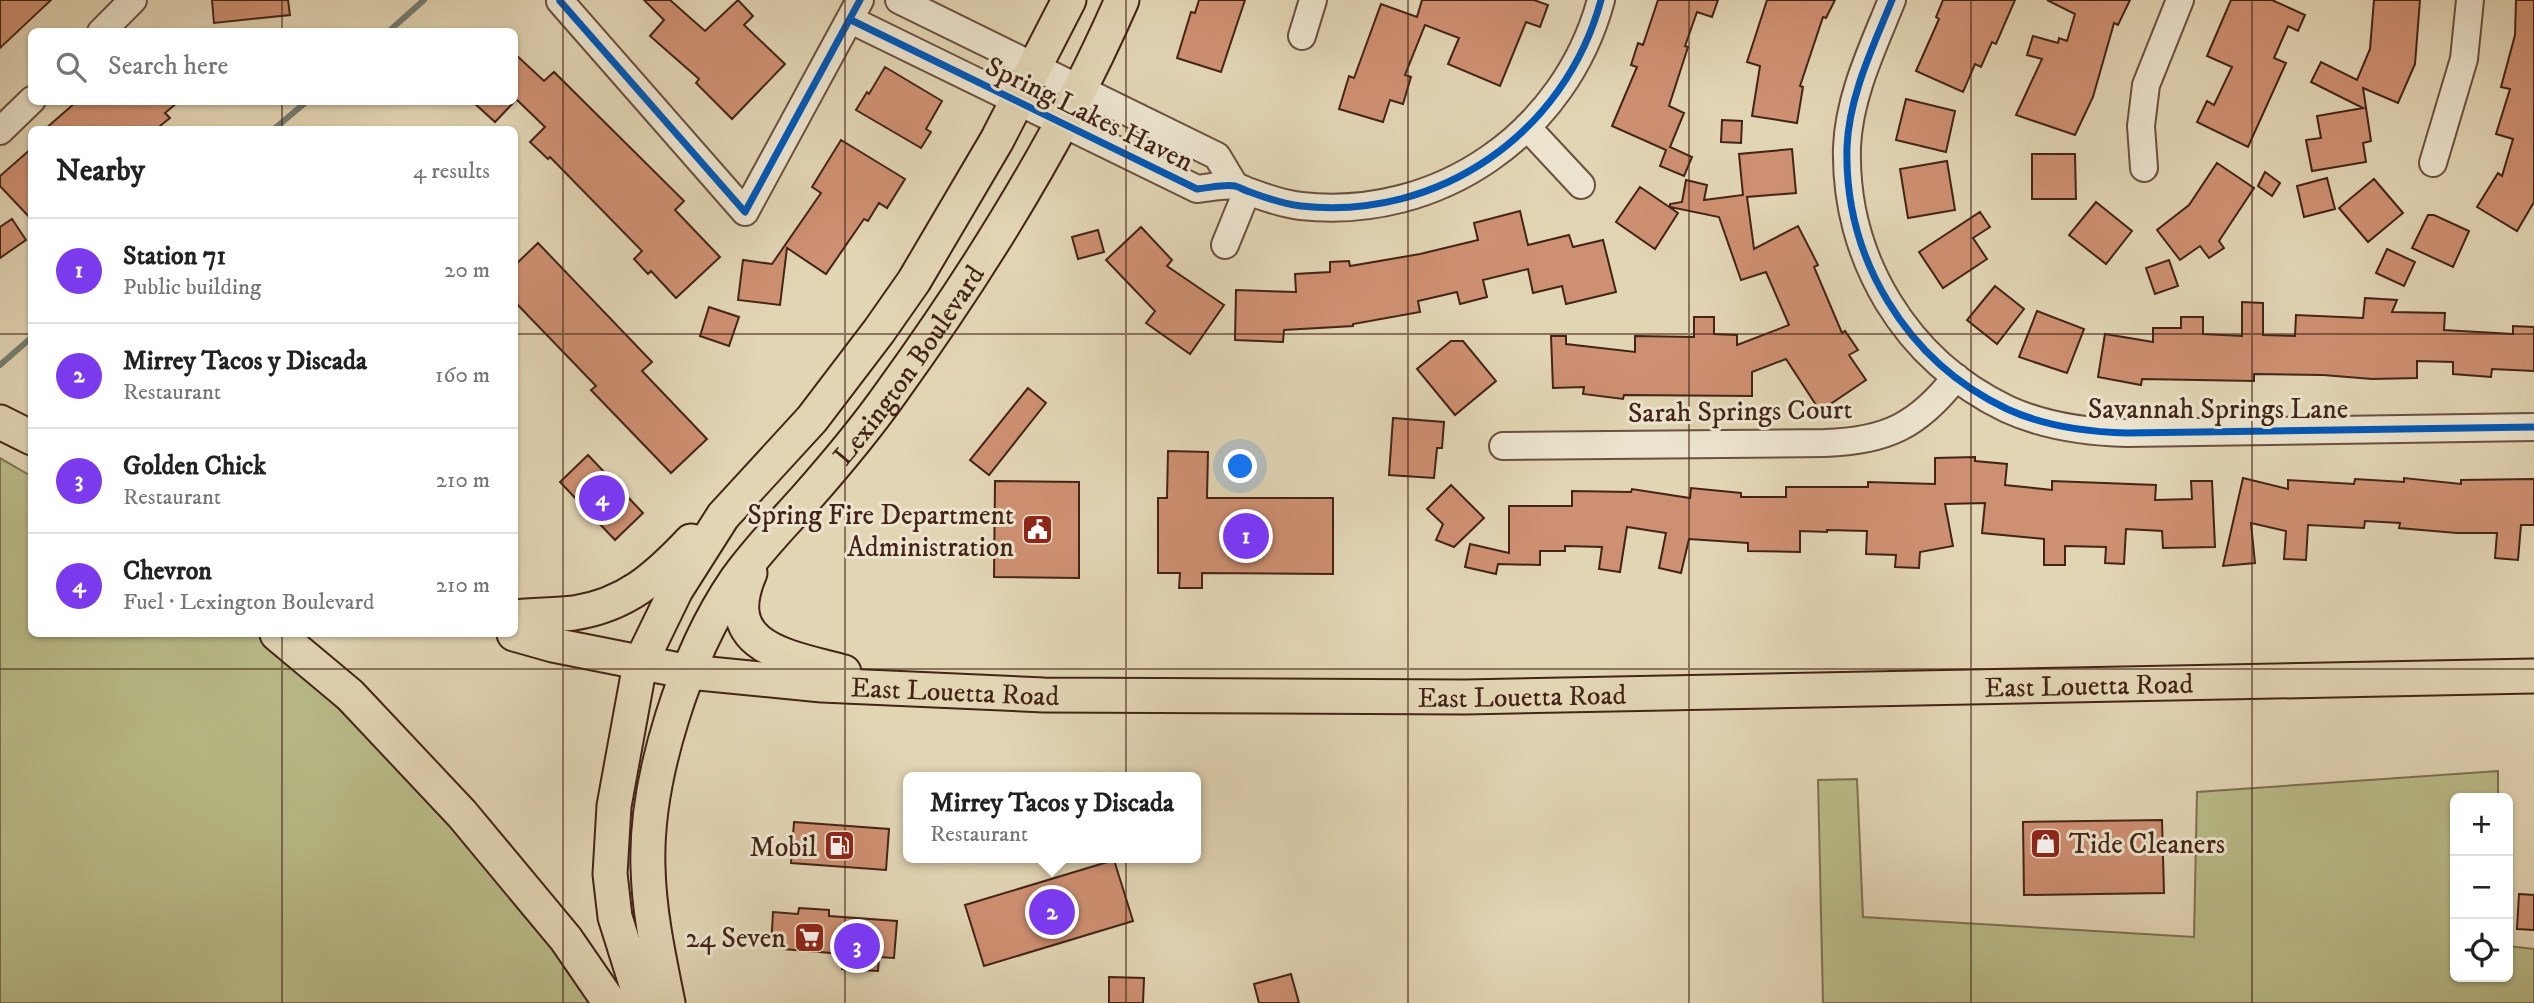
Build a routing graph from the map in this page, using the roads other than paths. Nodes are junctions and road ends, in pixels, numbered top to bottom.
1 (133, 0) edge
2 (899, 0) edge
3 (1069, 0) edge
4 (1122, 0) edge
5 (1313, 0) edge
6 (1601, 0) edge
7 (1892, 0) edge
8 (2180, 0) edge
9 (2470, 0) edge
10 (560, 1) edge
11 (855, 10) edge
12 (943, 22) junction
13 (105, 28) edge
14 (1301, 36) dead end
15 (928, 57) junction
16 (1035, 67) junction
17 (1080, 89) junction
18 (1017, 101) junction
19 (28, 104) edge
20 (1061, 124) junction
21 (1527, 127) junction
22 (0, 131) edge
23 (1169, 132) junction
24 (2433, 163) dead end
25 (1154, 168) junction
26 (2144, 168) dead end
27 (1581, 185) dead end
28 (1241, 189) junction
29 (1225, 245) dead end
30 (1956, 377) junction
31 (2534, 427) edge
32 (1503, 446) dead end
33 (723, 516) junction
34 (761, 548) junction
35 (518, 617) edge
36 (518, 635) edge
37 (281, 637) edge
38 (640, 664) junction
39 (689, 672) junction
40 (2534, 676) edge
41 (907, 689) junction
42 (610, 1003) edge
43 (642, 1003) edge
44 (668, 1003) edge

1 - 13 street
2 - 12 street, Spring Lakes Haven
3 - 16 main road, Lexington Boulevard
4 - 17 main road, Lexington Boulevard
5 - 14 street
6 - 21 street, Spring Lakes Haven
7 - 30 street, Savannah Springs Lane
8 - 26 street
9 - 24 street
10 - 11 street
11 - 15 street, Spring Lakes Haven
12 - 15 street
12 - 16 street, Spring Lakes Haven
15 - 18 street, Spring Lakes Haven
16 - 17 street, Spring Lakes Haven
16 - 18 main road, Lexington Boulevard
17 - 20 main road, Lexington Boulevard
17 - 23 street, Spring Lakes Haven
18 - 20 street, Spring Lakes Haven
18 - 33 main road, Lexington Boulevard
19 - 22 street
20 - 25 street, Spring Lakes Haven
20 - 34 main road, Lexington Boulevard
21 - 27 street
21 - 28 street, Spring Lakes Haven
23 - 25 street
23 - 28 street, Spring Lakes Haven
25 - 28 street, Spring Lakes Haven
28 - 29 street
30 - 31 street, Savannah Springs Lane
30 - 32 street, Sarah Springs Court
33 - 35 main road
33 - 38 main road, Lexington Boulevard
34 - 39 main road, Lexington Boulevard
34 - 41 main road
36 - 38 main road, East Louetta Road
37 - 42 main road
38 - 39 main road, East Louetta Road
38 - 43 main road, Lexington Boulevard
39 - 41 main road, East Louetta Road
39 - 44 main road, Lexington Boulevard
40 - 41 main road, East Louetta Road

